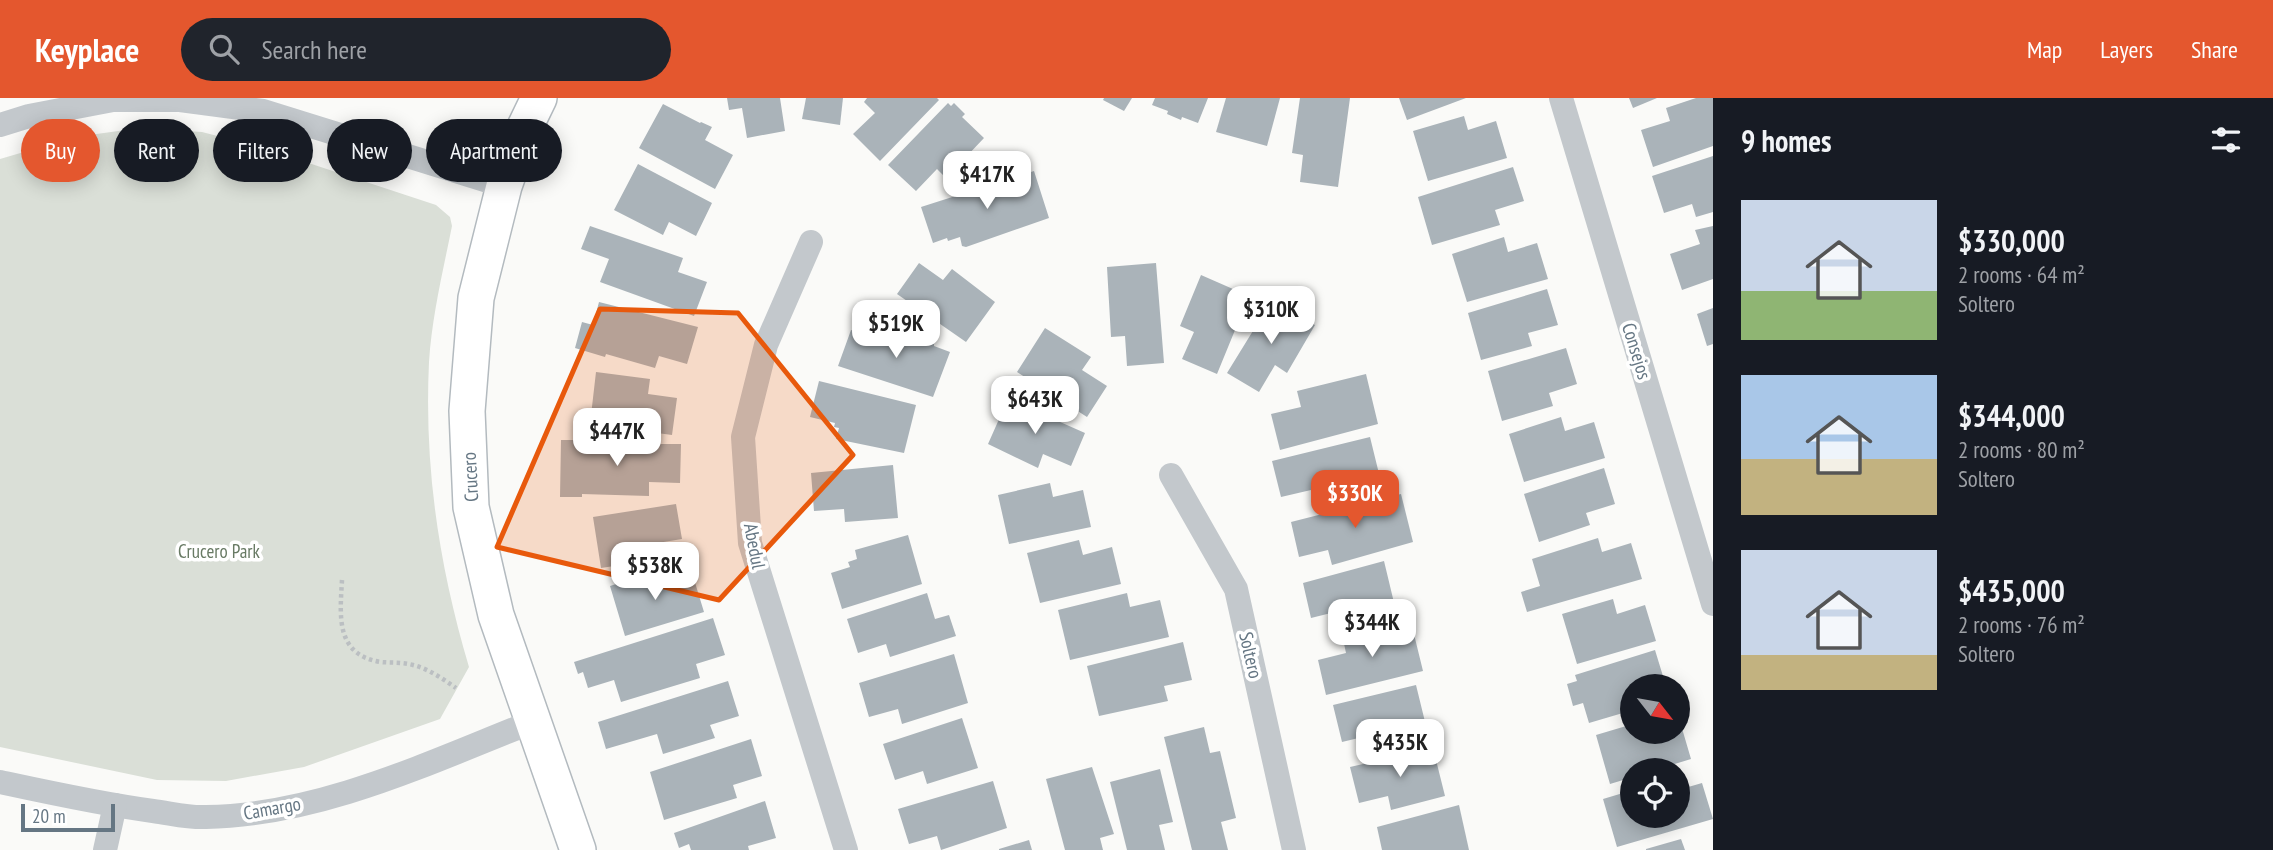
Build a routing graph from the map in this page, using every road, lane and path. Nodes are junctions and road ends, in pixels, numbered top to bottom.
1 (539, 98) edge
2 (1560, 98) edge
3 (180, 99) edge
4 (0, 125) edge
5 (503, 186) junction
6 (811, 243) dead end
7 (1171, 475) dead end
8 (342, 580) dead end
9 (1713, 604) edge
10 (456, 688) dead end
11 (532, 722) junction
12 (0, 782) edge
13 (115, 806) junction
14 (105, 850) edge
15 (578, 850) edge
16 (846, 850) edge
17 (1294, 850) edge

1 - 5 street, Crucero
2 - 9 street, Consejos
3 - 4 street
3 - 5 street
5 - 11 street, Crucero
6 - 16 street, Abedul
7 - 17 street, Soltero
8 - 10 path
11 - 13 street, Camargo
11 - 15 street, Crucero
12 - 13 street, Camargo
13 - 14 street

